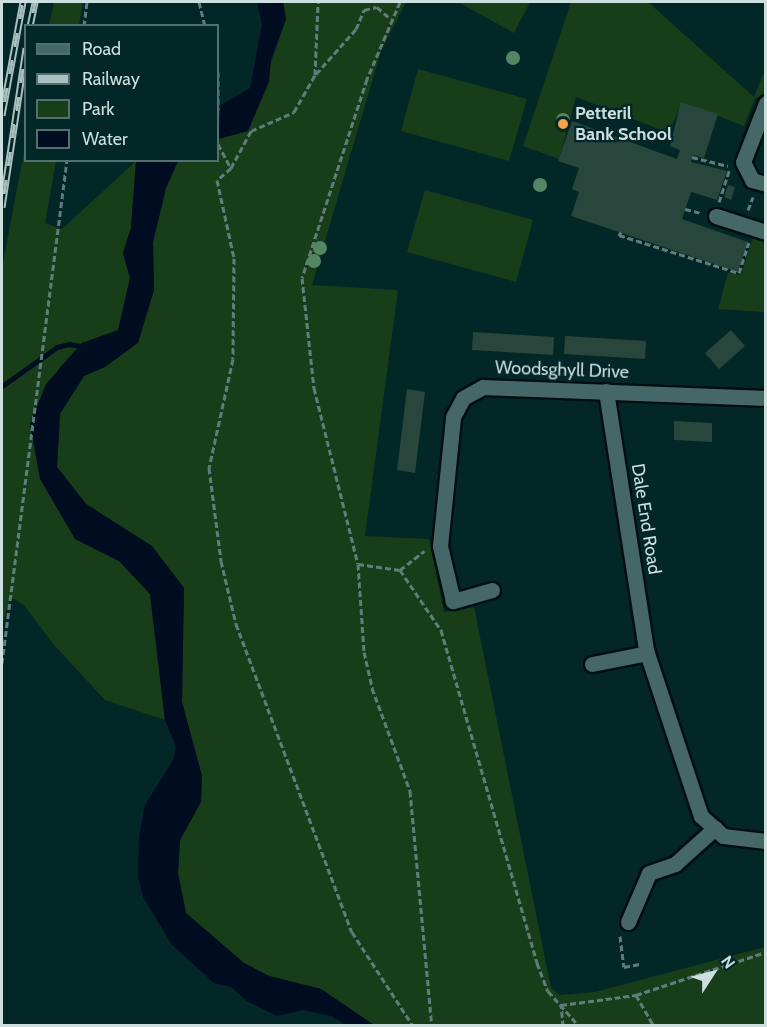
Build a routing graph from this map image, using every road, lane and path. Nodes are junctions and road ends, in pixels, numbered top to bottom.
1 (87, 2) edge
2 (199, 2) edge
3 (318, 2) edge
4 (400, 2) edge
5 (391, 19) junction
6 (84, 24) edge
7 (204, 24) edge
8 (315, 75) junction
9 (765, 103) edge
10 (219, 146) edge
11 (692, 157) dead end
12 (67, 162) edge
13 (231, 168) junction
14 (762, 184) edge
15 (716, 216) joint
16 (754, 228) edge
17 (621, 232) dead end
18 (606, 391) junction
19 (765, 398) edge
20 (440, 546) junction
21 (358, 564) junction
22 (400, 570) junction
23 (492, 590) dead end
24 (647, 653) junction
25 (2, 663) edge
26 (592, 664) dead end
27 (715, 828) junction
28 (765, 841) edge
29 (628, 922) joint
30 (765, 952) edge
31 (640, 964) dead end
32 (636, 995) junction
33 (561, 1005) junction
34 (413, 1026) edge
35 (432, 1026) edge
36 (563, 1026) edge
37 (579, 1026) edge
38 (654, 1026) edge

1 - 6 path
2 - 7 path
3 - 8 path
4 - 5 path
5 - 8 path
5 - 21 path
8 - 13 path
9 - 14 street
10 - 13 path
11 - 15 path
12 - 25 path
13 - 34 path
14 - 16 path
15 - 16 street
16 - 17 path
18 - 19 street, Woodsghyll Drive
18 - 20 street, Woodsghyll Drive
18 - 24 street, Dale End Road
20 - 22 path
20 - 23 street, Woodsghyll Drive
21 - 22 path
21 - 35 path
22 - 33 path
24 - 26 street
24 - 27 street, Dale End Road
27 - 28 street
27 - 29 street
29 - 31 path
30 - 32 path
32 - 33 path
32 - 38 path
33 - 36 path
33 - 37 path

